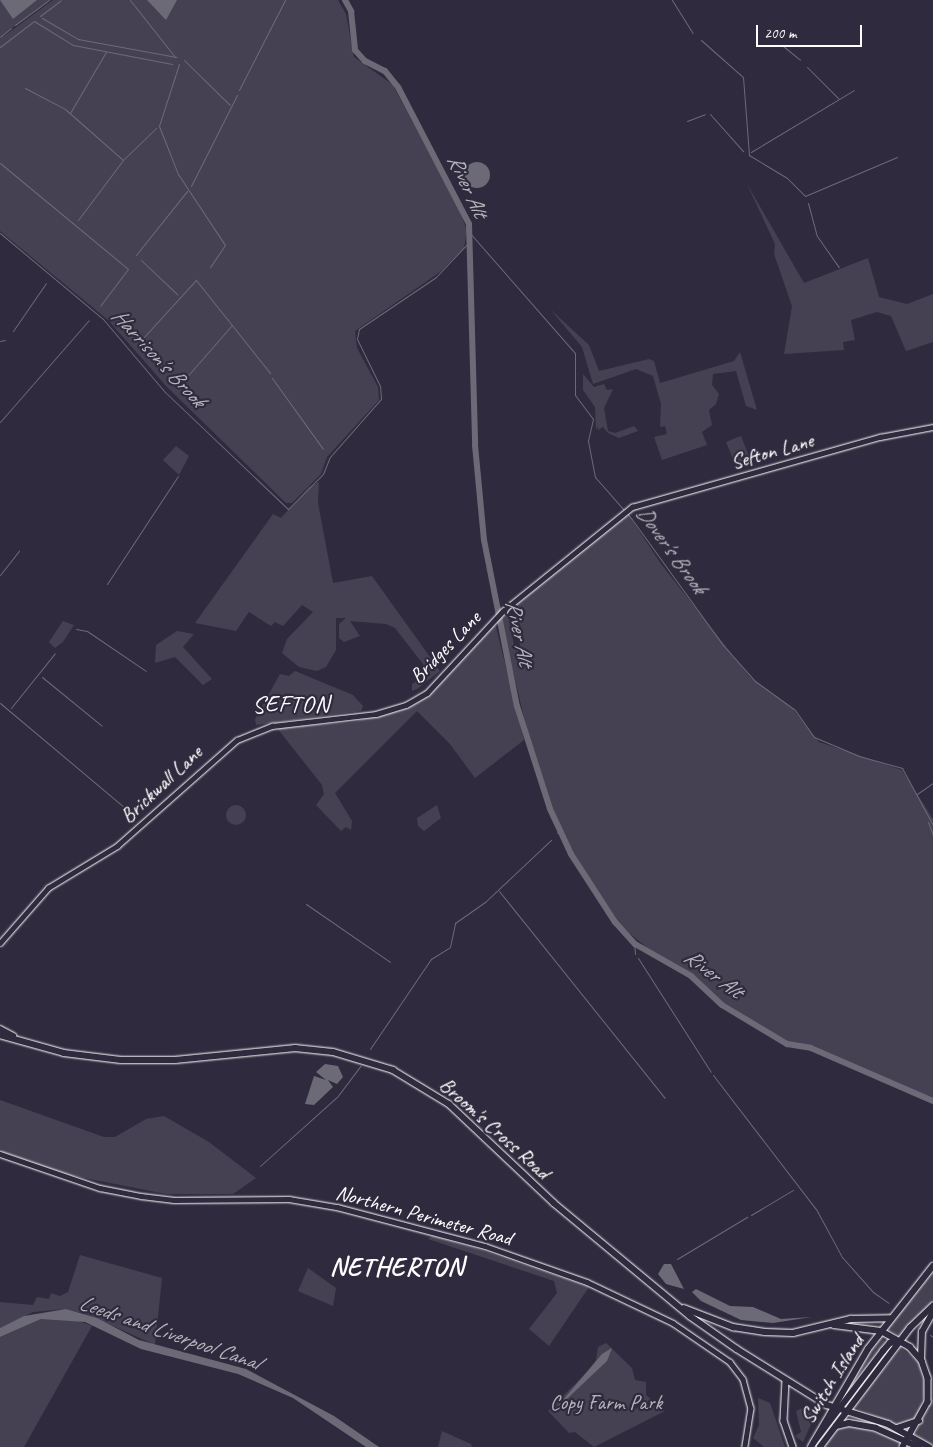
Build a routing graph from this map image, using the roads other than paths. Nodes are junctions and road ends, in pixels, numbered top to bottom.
1 (933, 427) edge
2 (625, 512) joint
3 (376, 714) joint
4 (0, 943) edge
5 (0, 1029) edge
6 (0, 1034) edge
7 (17, 1038) junction
8 (0, 1154) edge
9 (933, 1266) edge
10 (681, 1306) junction
11 (933, 1306) edge
12 (933, 1312) edge
13 (890, 1318) junction
14 (833, 1325) junction
15 (881, 1331) junction
16 (901, 1341) junction
17 (890, 1343) junction
18 (894, 1349) junction
19 (922, 1361) junction
20 (926, 1372) junction
21 (786, 1381) junction
22 (842, 1389) junction
23 (933, 1389) edge
24 (844, 1401) junction
25 (831, 1407) junction
26 (838, 1409) junction
27 (848, 1409) junction
28 (860, 1415) joint
29 (920, 1421) junction
30 (834, 1427) junction
31 (897, 1428) junction
32 (909, 1438) junction
33 (812, 1445) edge
34 (792, 1446) edge
35 (746, 1447) edge
36 (820, 1447) edge
37 (903, 1447) edge
38 (919, 1447) edge
39 (929, 1447) edge

1 - 2 main road, Sefton Lane
2 - 3 main road, Bridges Lane
3 - 4 main road, Brickwall Lane
5 - 7 highway, Broom's Cross Road
6 - 7 highway, Broom's Cross Road
7 - 10 highway, Broom's Cross Road
8 - 35 main road, Northern Perimeter Road
9 - 13 highway
10 - 14 highway, Broom's Cross Road
10 - 21 highway, Broom's Cross Road
11 - 16 highway
12 - 19 highway
13 - 14 highway, Broom's Cross Road
13 - 15 highway
14 - 15 highway, Switch Island
15 - 16 highway, Switch Island
15 - 17 highway
15 - 22 highway, Switch Island
16 - 17 highway
16 - 18 highway, Switch Island
16 - 19 highway, Switch Island
17 - 18 highway
17 - 24 highway
18 - 27 highway, Switch Island
19 - 20 highway, Switch Island
20 - 23 highway
20 - 29 highway, Switch Island
21 - 25 highway, Broom's Cross Road
21 - 34 highway, Switch Island
22 - 24 highway
22 - 25 highway, Switch Island
24 - 26 highway
24 - 27 highway
25 - 26 highway, Broom's Cross Road
25 - 33 highway, Switch Island
26 - 27 highway, Broom's Cross Road
26 - 33 highway
27 - 28 highway, Broom's Cross Road
27 - 30 highway, Switch Island
28 - 31 highway, Switch Island
29 - 31 highway
29 - 32 highway, Switch Island
30 - 32 highway
30 - 36 highway, Switch Island
31 - 32 highway, Switch Island
32 - 37 highway, Switch Island
32 - 38 highway
32 - 39 highway

